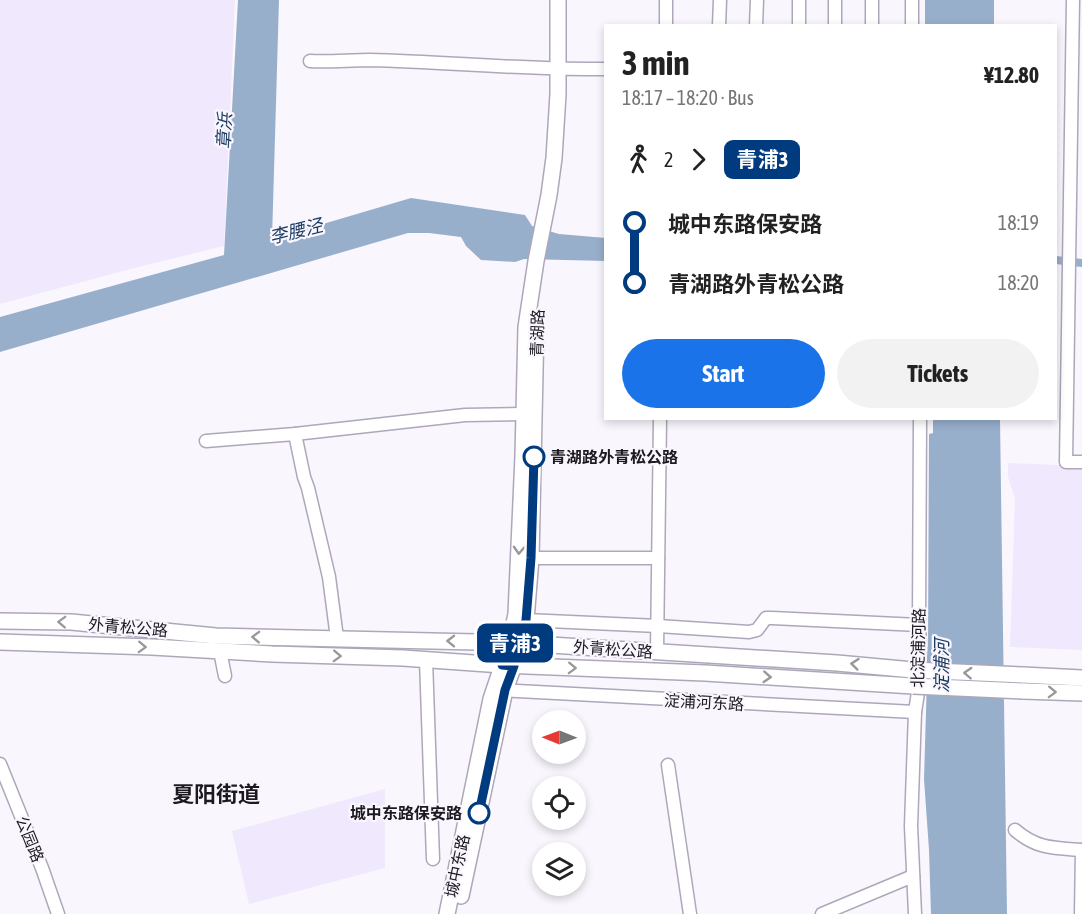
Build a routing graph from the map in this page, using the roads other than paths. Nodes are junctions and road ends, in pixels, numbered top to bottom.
1 (558, 0) edge
2 (568, 0) edge
3 (666, 0) edge
4 (720, 0) edge
5 (757, 0) edge
6 (799, 0) edge
7 (835, 0) edge
8 (872, 0) edge
9 (912, 0) edge
10 (1073, 0) edge
11 (666, 24) edge
12 (719, 24) edge
13 (756, 24) edge
14 (799, 24) edge
15 (835, 24) edge
16 (872, 24) edge
17 (912, 24) edge
18 (310, 61) dead end
19 (562, 69) junction
20 (604, 69) edge
21 (540, 262) junction
22 (523, 414) junction
23 (660, 420) edge
24 (920, 420) edge
25 (295, 434) junction
26 (206, 441) dead end
27 (1082, 462) edge
28 (531, 558) junction
29 (658, 558) junction
30 (526, 620) junction
31 (0, 621) edge
32 (658, 626) junction
33 (919, 626) junction
34 (337, 638) junction
35 (0, 642) edge
36 (514, 643) junction
37 (220, 651) junction
38 (657, 652) junction
39 (426, 660) junction
40 (508, 665) junction
41 (225, 676) dead end
42 (1082, 678) edge
43 (1023, 683) junction
44 (500, 690) junction
45 (1082, 693) edge
46 (915, 712) junction
47 (0, 764) edge
48 (668, 765) dead end
49 (1015, 830) dead end
50 (1082, 850) edge
51 (433, 859) dead end
52 (913, 876) junction
53 (58, 914) edge
54 (447, 914) edge
55 (457, 914) edge
56 (690, 914) edge
57 (822, 914) edge
58 (915, 914) edge
59 (1081, 914) edge

1 - 19 main road, 青湖路
2 - 19 main road, 青湖路
3 - 11 street
4 - 12 street
5 - 13 street
6 - 14 street
7 - 15 street
8 - 16 street
9 - 17 street
10 - 27 street
18 - 19 street
19 - 20 street
19 - 21 main road, 青湖路
21 - 22 main road, 青湖路
21 - 28 main road, 青湖路
22 - 25 street
22 -> 36 main road, 青湖路
23 - 29 street
24 - 33 street, 北淀浦河路
25 - 26 street
25 - 34 street
28 - 29 street
28 - 30 main road, 青湖路
29 - 32 street
30 - 32 street
30 - 36 main road, 青湖路
34 -> 31 main road, 外青松公路
32 - 33 street
32 - 38 street
33 - 46 street, 北淀浦河路
36 -> 34 main road, 外青松公路
35 -> 37 main road, 外青松公路
36 - 38 main road, 外青松公路
36 - 40 main road, 城中东路
37 -> 39 main road, 外青松公路
37 - 41 street
43 -> 38 main road, 外青松公路, bridge
39 - 40 main road, 外青松公路
39 - 51 street
40 -> 43 main road, 外青松公路, bridge
40 - 44 main road, 城中东路
42 - 43 main road, 外青松公路
43 -> 45 main road, 外青松公路
44 - 46 street, 淀浦河东路
44 - 54 main road, 城中东路
44 - 55 main road, 城中东路
46 - 52 street, 北淀浦河路
47 - 53 street, 公园路
48 - 56 street
49 - 50 street
50 - 59 street
52 - 57 street
52 - 58 street, 北淀浦河路

